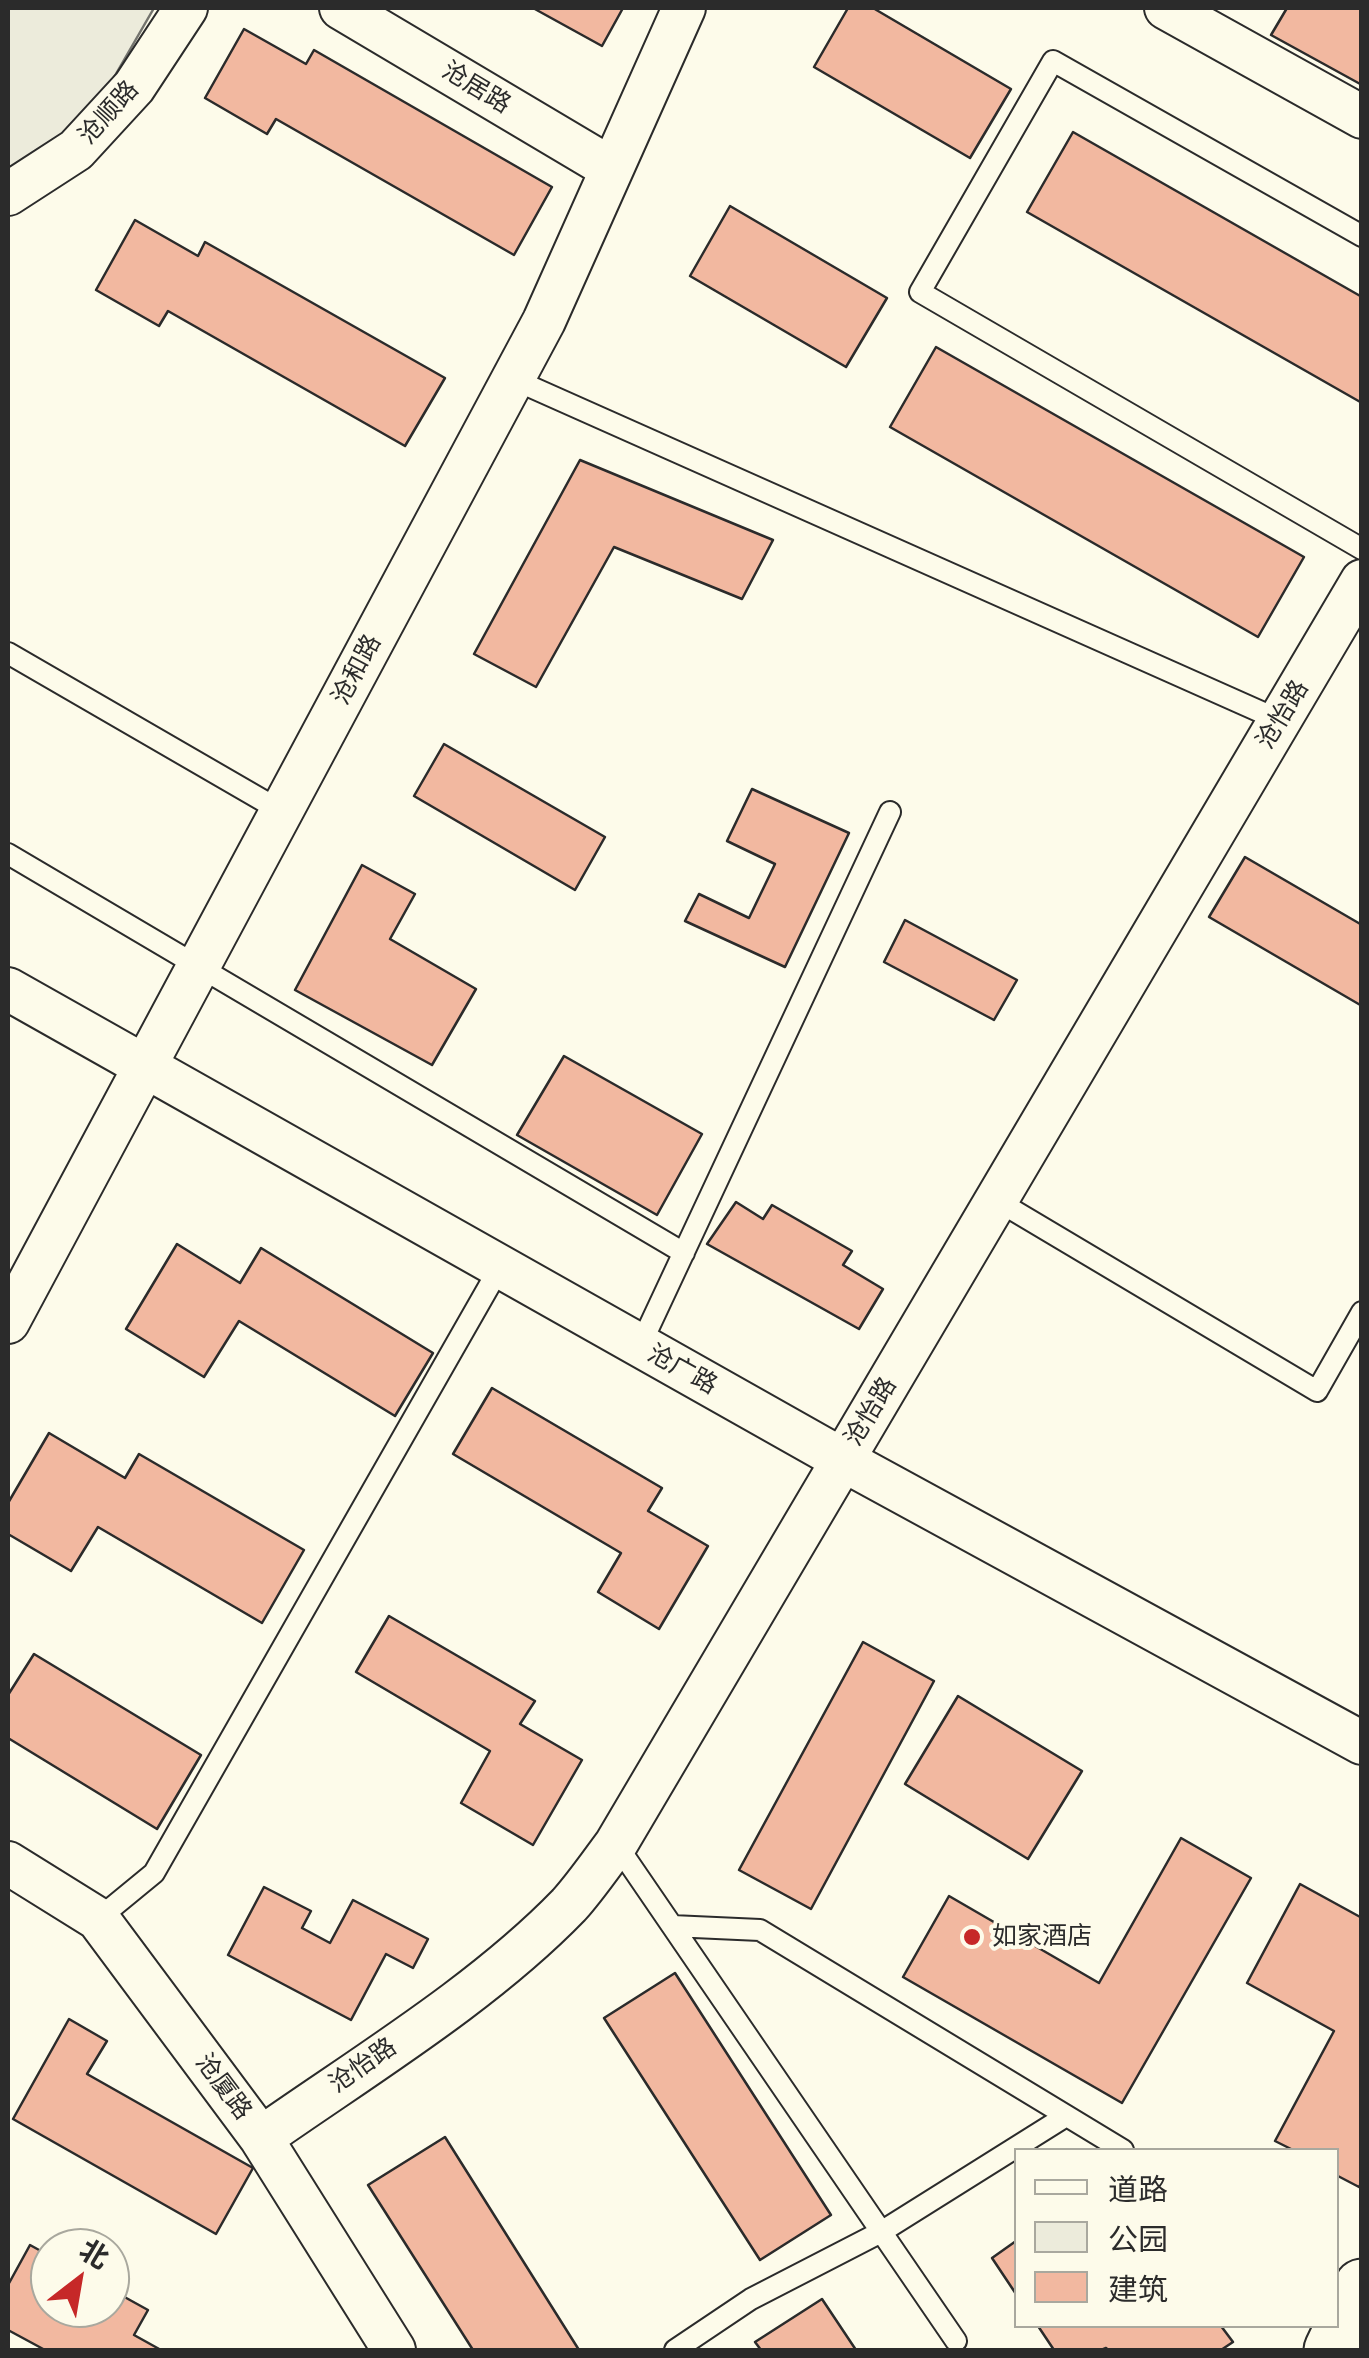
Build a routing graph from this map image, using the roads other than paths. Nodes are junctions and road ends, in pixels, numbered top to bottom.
1 (186, 8) edge
2 (341, 8) edge
3 (684, 8) edge
4 (1166, 8) edge
5 (1362, 118) edge
6 (612, 169) junction
7 (8, 194) edge
8 (1362, 236) edge
9 (512, 379) junction
10 (1362, 549) edge
11 (1362, 582) edge
12 (8, 653) edge
13 (1279, 720) junction
14 (281, 811) junction
15 (890, 812) dead end
16 (8, 854) edge
17 (198, 966) junction
18 (8, 989) edge
19 (144, 1067) junction
20 (996, 1200) junction
21 (684, 1253) junction
22 (500, 1267) junction
23 (1362, 1312) edge
24 (8, 1322) edge
25 (640, 1346) junction
26 (843, 1460) junction
27 (1362, 1743) edge
28 (616, 1844) junction
29 (8, 1864) edge
30 (98, 1918) junction
31 (672, 1926) junction
32 (1066, 2116) junction
33 (261, 2138) junction
34 (1015, 2148) edge
35 (1119, 2148) edge
36 (1014, 2149) edge
37 (882, 2232) junction
38 (1352, 2287) edge
39 (1339, 2328) edge
40 (956, 2341) dead end
41 (394, 2350) edge
42 (675, 2350) edge

1 - 7 street, 沧顺路
2 - 6 street, 沧居路
3 - 6 street, 沧和路
4 - 5 street
6 - 9 street, 沧和路
8 - 10 lane
9 - 13 lane
9 - 14 street, 沧和路
11 - 13 street, 沧怡路
12 - 14 lane
13 - 20 street, 沧怡路
14 - 17 street, 沧和路
15 - 21 lane
16 - 17 lane
17 - 19 street, 沧和路
17 - 21 lane
18 - 19 street, 沧广路
19 - 22 street, 沧广路
19 - 24 street, 沧和路
20 - 23 lane
20 - 26 street, 沧怡路
21 - 25 lane
22 - 25 street, 沧广路
22 - 30 lane
25 - 26 street, 沧广路
26 - 27 street, 沧广路
26 - 28 street, 沧怡路
28 - 31 lane
28 - 33 street, 沧怡路
29 - 30 street, 沧厦路
30 - 33 street, 沧厦路
31 - 32 lane
31 - 37 lane
32 - 34 lane
32 - 35 lane
33 - 41 street, 沧厦路
36 - 37 lane
37 - 40 lane
37 - 42 lane
38 - 39 street

